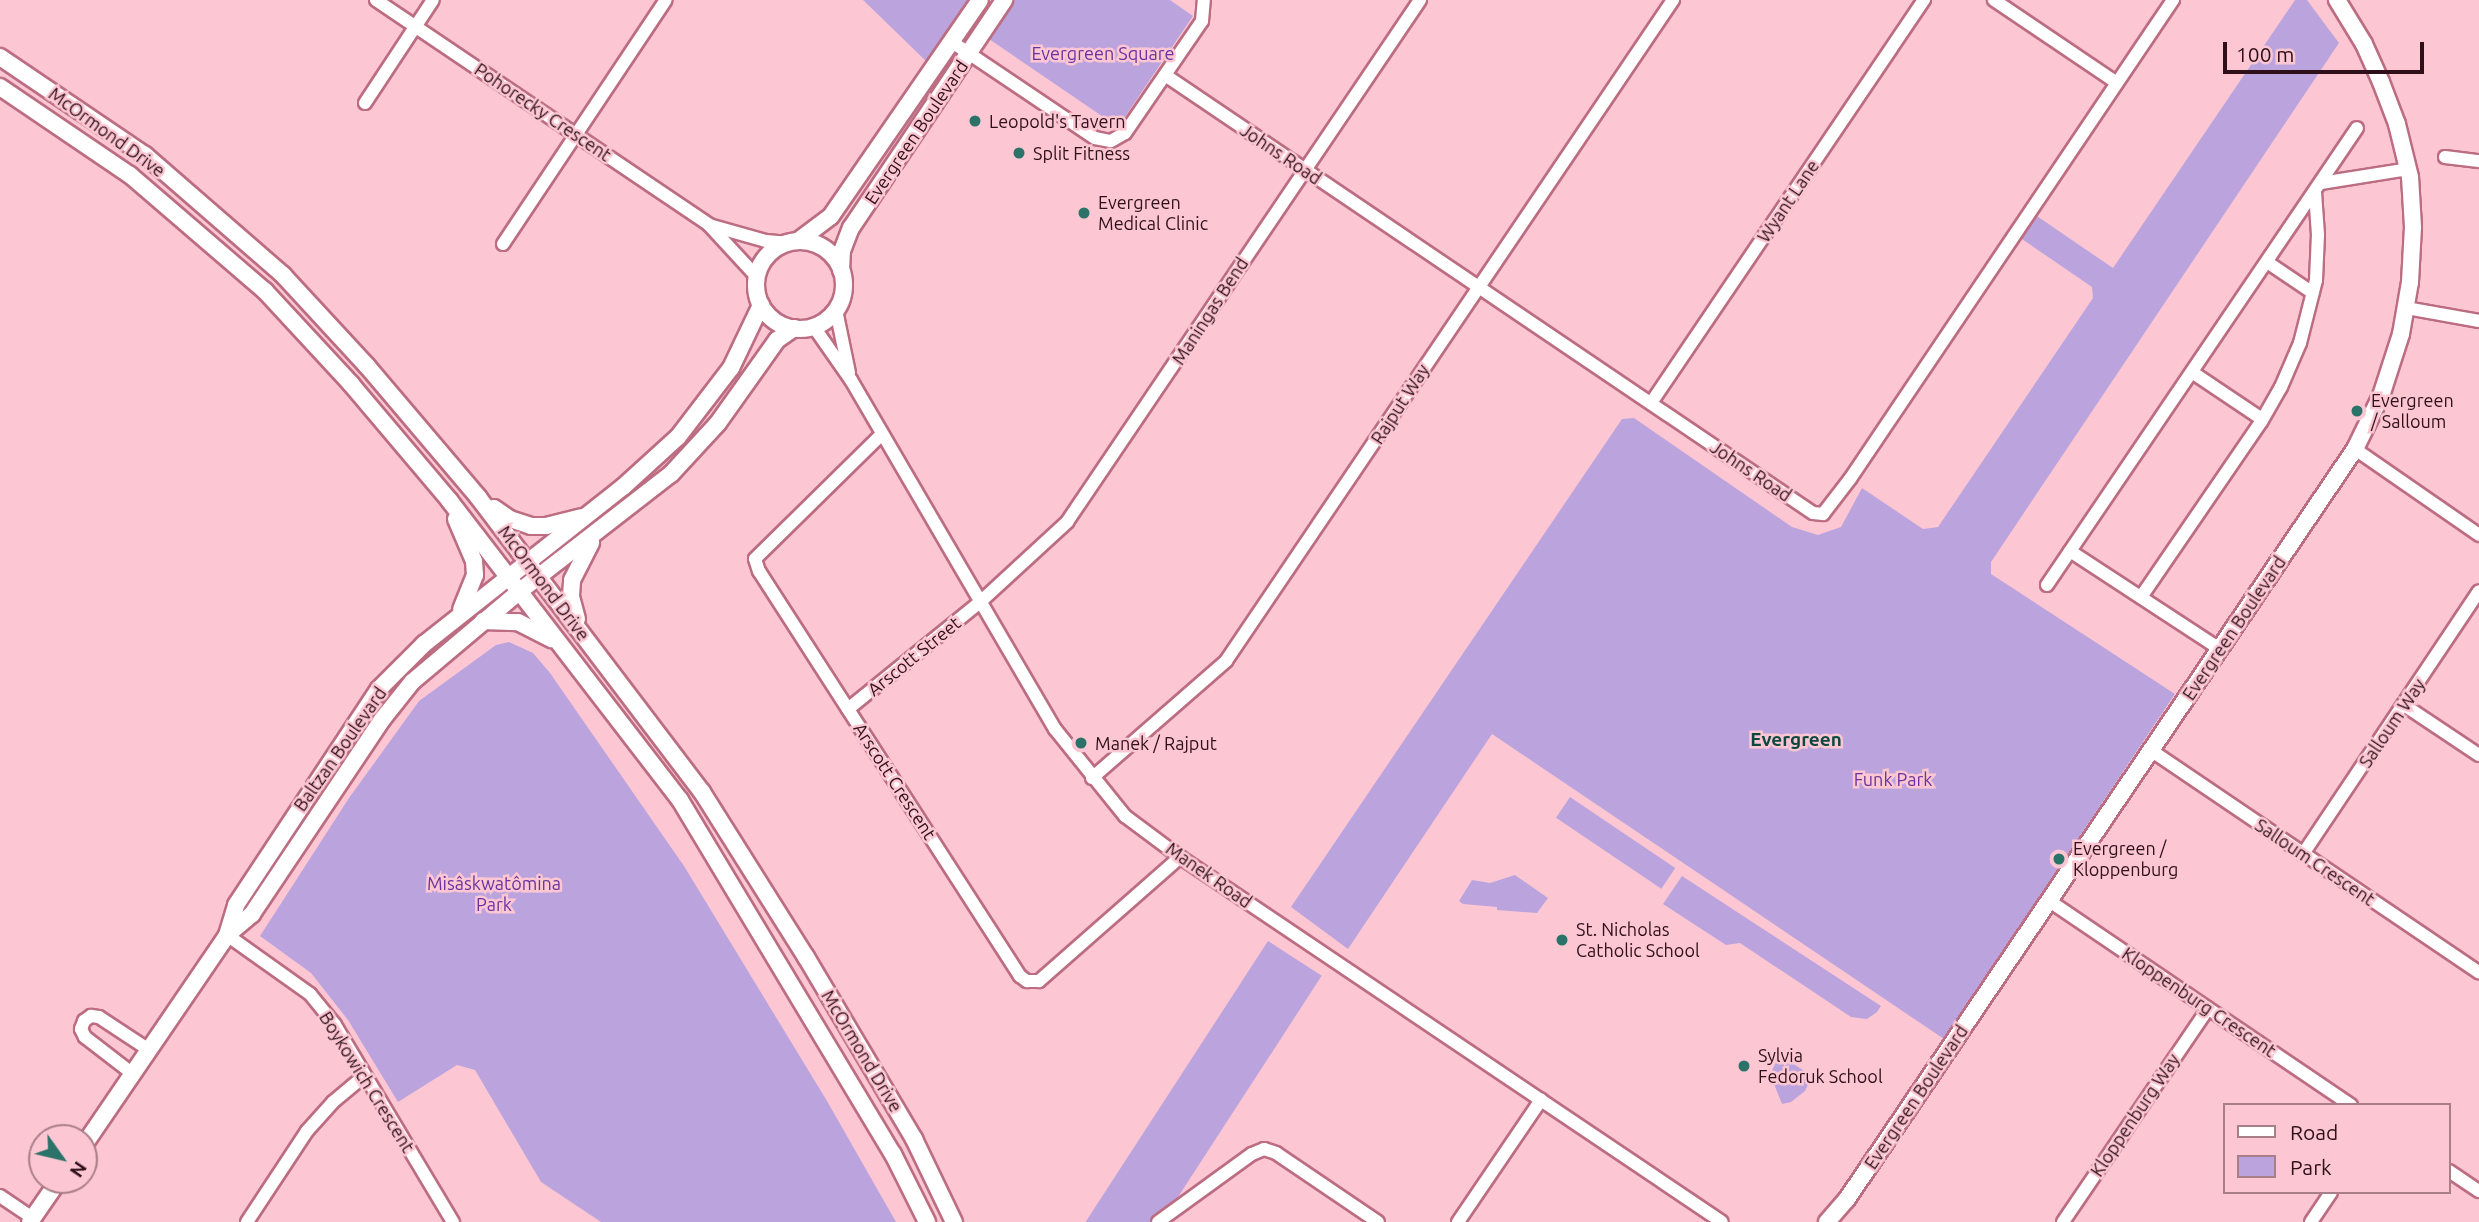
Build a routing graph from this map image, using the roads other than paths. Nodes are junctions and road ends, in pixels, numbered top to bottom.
1 (376, 0) edge
2 (433, 0) edge
3 (666, 0) edge
4 (980, 0) edge
5 (1004, 0) edge
6 (1204, 0) edge
7 (1420, 0) edge
8 (1673, 0) edge
9 (1924, 0) edge
10 (1994, 0) edge
11 (2173, 0) edge
12 (2343, 2) edge
13 (416, 27) junction
14 (952, 42) junction
15 (969, 54) junction
16 (0, 57) edge
17 (1165, 75) junction
18 (2118, 83) junction
19 (0, 87) edge
20 (365, 103) dead end
21 (2357, 128) dead end
22 (578, 135) junction
23 (2445, 157) dead end
24 (2479, 161) edge
25 (2408, 169) junction
26 (1303, 170) junction
27 (2318, 187) junction
28 (709, 225) junction
29 (792, 242) junction
30 (503, 244) dead end
31 (2267, 262) junction
32 (841, 270) junction
33 (757, 277) junction
34 (1478, 287) junction
35 (2313, 293) junction
36 (761, 305) junction
37 (2406, 308) junction
38 (836, 310) junction
39 (2479, 321) edge
40 (814, 327) junction
41 (794, 328) junction
42 (2192, 372) junction
43 (851, 380) junction
44 (1651, 403) junction
45 (2262, 419) junction
46 (882, 434) junction
47 (2355, 449) junction
48 (478, 496) junction
49 (449, 500) junction
50 (588, 514) junction
51 (598, 532) junction
52 (2479, 535) edge
53 (2070, 551) junction
54 (529, 561) junction
55 (509, 576) junction
56 (540, 576) junction
57 (2047, 585) dead end
58 (520, 591) junction
59 (2479, 591) edge
60 (2141, 597) junction
61 (979, 603) junction
62 (457, 617) junction
63 (483, 621) junction
64 (585, 638) junction
65 (557, 643) junction
66 (2220, 649) junction
67 (2404, 705) junction
68 (848, 709) junction
69 (2152, 751) junction
70 (2479, 755) edge
71 (1092, 778) junction
72 (2303, 854) junction
73 (1180, 857) junction
74 (2048, 900) junction
75 (227, 935) junction
76 (2479, 972) edge
77 (2208, 1009) junction
78 (149, 1050) junction
79 (133, 1074) junction
80 (364, 1076) junction
81 (1541, 1100) junction
82 (2348, 1103) edge
83 (98, 1125) edge
84 (2451, 1172) edge
85 (2479, 1191) edge
86 (50, 1194) edge
87 (2330, 1194) edge
88 (0, 1196) edge
89 (1847, 1199) junction
90 (32, 1220) edge
91 (247, 1222) edge
92 (453, 1222) edge
93 (927, 1222) edge
94 (954, 1222) edge
95 (1158, 1222) edge
96 (1378, 1222) edge
97 (1458, 1222) edge
98 (1722, 1222) edge
99 (1827, 1222) edge
100 (1841, 1222) edge
101 (2063, 1222) edge
102 (2311, 1222) edge

1 - 13 street, Pohorecky Crescent
2 - 13 street
3 - 22 street
4 - 14 street, Evergreen Boulevard
5 - 15 street, Evergreen Boulevard
6 - 17 street
7 - 26 street, Maningas Bend
8 - 34 street, Rajput Way
9 - 44 street, Wyant Lane
10 - 18 street
11 - 18 street, Johns Road
12 - 25 street, Evergreen Boulevard
13 - 20 street
13 - 22 street, Pohorecky Crescent
14 - 15 street
14 - 29 street, Evergreen Boulevard
15 - 17 street
15 - 32 street, Evergreen Boulevard
16 - 48 street, McOrmond Drive
17 - 26 street, Johns Road
18 - 44 street, Johns Road
19 - 49 street, McOrmond Drive
21 - 27 street
22 - 28 street, Pohorecky Crescent
22 - 30 street
23 - 24 street
25 - 27 street
25 - 37 street, Evergreen Boulevard
26 - 34 street, Johns Road
26 - 61 street, Maningas Bend
27 - 31 street
27 - 35 street
28 - 29 street, Pohorecky Crescent
28 - 33 street, Pohorecky Crescent
29 - 32 street
29 - 33 street
31 - 35 street
31 - 42 street
32 - 38 street
33 - 36 street
34 - 44 street, Johns Road
34 - 71 street, Rajput Way
35 - 45 street
36 - 41 street
36 - 50 street
37 - 39 street
37 - 47 street, Evergreen Boulevard
38 - 40 street
38 - 43 street, Manek Road
40 - 41 street
40 - 43 street, Manek Road
41 - 51 street
42 - 45 street
42 - 53 street
43 - 46 street, Manek Road
45 - 60 street
46 - 61 street, Manek Road
46 - 68 street, Arscott Crescent
47 - 52 street
47 - 66 street, Evergreen Boulevard
48 - 50 street
48 - 54 street, McOrmond Drive
49 - 55 street, McOrmond Drive
49 - 62 street
50 - 54 street, Baltzan Boulevard
51 - 56 street
51 - 64 street
53 - 57 street
53 - 60 street
54 - 55 street, Baltzan Boulevard
54 - 56 street, McOrmond Drive
55 - 58 street, McOrmond Drive
55 - 62 street, Baltzan Boulevard
56 - 58 street, Baltzan Boulevard
56 - 64 street, McOrmond Drive
58 - 63 street, Baltzan Boulevard
58 - 65 street, McOrmond Drive
59 - 67 street, Salloum Way
60 - 66 street
61 - 68 street, Arscott Street
61 - 71 street, Manek Road
62 - 75 street, Baltzan Boulevard
63 - 65 street
63 - 75 street, Baltzan Boulevard
64 - 94 street, McOrmond Drive
65 - 93 street, McOrmond Drive
66 - 69 street, Evergreen Boulevard
67 - 70 street
67 - 72 street, Salloum Way
68 - 73 street, Arscott Crescent
69 - 72 street, Salloum Crescent
69 - 74 street, Evergreen Boulevard
71 - 73 street, Manek Road
72 - 76 street, Salloum Crescent
73 - 81 street, Manek Road
74 - 77 street, Kloppenburg Crescent
74 - 89 street, Evergreen Boulevard
75 - 78 street, Baltzan Boulevard
75 - 80 street, Boykowich Crescent
77 - 82 street, Kloppenburg Crescent
77 - 101 street, Kloppenburg Way
78 - 79 street, Baltzan Boulevard
78 - 79 street
79 - 83 street, Baltzan Boulevard
80 - 91 street
80 - 92 street, Boykowich Crescent
81 - 97 street
81 - 98 street, Manek Road
84 - 85 street
86 - 90 street
87 - 102 street
88 - 90 street
89 - 99 street, Evergreen Boulevard
89 - 100 street, Evergreen Boulevard
95 - 96 street

